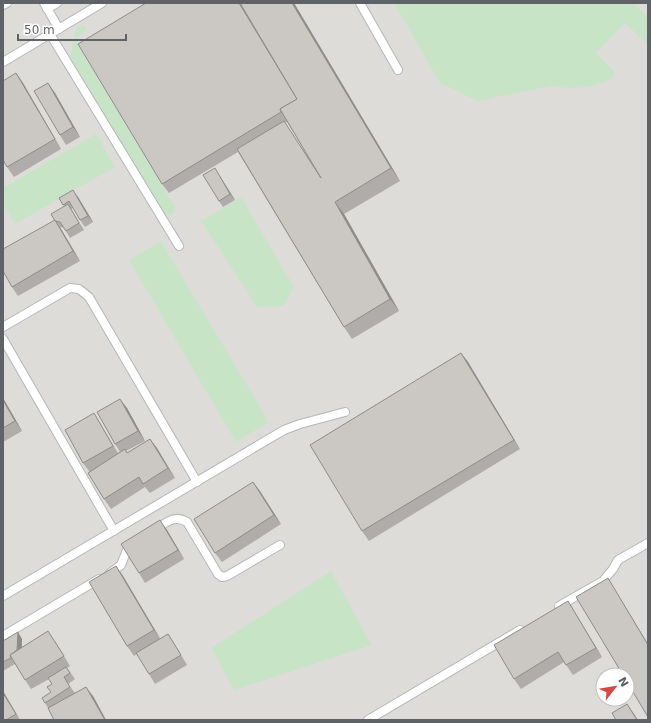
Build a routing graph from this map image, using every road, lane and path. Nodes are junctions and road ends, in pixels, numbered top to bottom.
1 (7, 3) edge
2 (57, 3) edge
3 (102, 3) edge
4 (360, 3) edge
5 (3, 5) edge
6 (45, 6) edge
7 (59, 29) junction
8 (50, 34) junction
9 (3, 62) edge
10 (398, 70) dead end
11 (180, 246) dead end
12 (3, 327) edge
13 (3, 338) edge
14 (345, 412) dead end
15 (197, 482) junction
16 (114, 531) junction
17 (150, 533) edge
18 (138, 541) edge
19 (648, 543) edge
20 (280, 545) dead end
21 (3, 596) edge
22 (549, 612) edge
23 (529, 624) edge
24 (3, 636) edge
25 (368, 720) edge

1 - 5 lane
2 - 6 lane
3 - 7 lane
4 - 10 lane
6 - 7 lane
7 - 8 lane
8 - 9 lane
8 - 11 lane
12 - 15 lane
13 - 16 lane
14 - 15 lane
15 - 16 lane
16 - 21 lane
17 - 20 lane
18 - 24 lane
19 - 22 lane
23 - 25 lane

